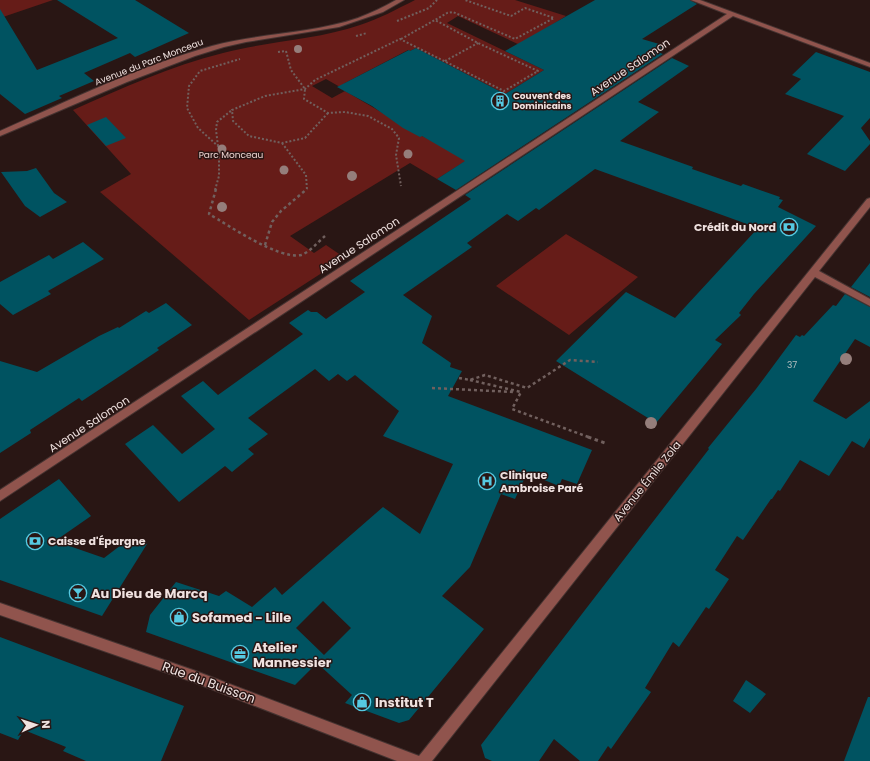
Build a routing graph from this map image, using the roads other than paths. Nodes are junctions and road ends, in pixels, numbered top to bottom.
1 (401, 0) edge
2 (694, 0) edge
3 (732, 14) junction
4 (870, 65) edge
5 (0, 134) edge
6 (870, 201) edge
7 (813, 272) junction
8 (870, 303) edge
9 (0, 496) edge
10 (0, 609) edge
11 (415, 761) edge
12 (423, 761) edge

1 - 5 street, Avenue du Parc Monceau
2 - 3 street
3 - 4 street
3 - 9 street, Avenue Salomon
6 - 7 street, Avenue Émile Zola
7 - 8 street
7 - 12 street, Avenue Émile Zola
10 - 11 street, Rue du Buisson

